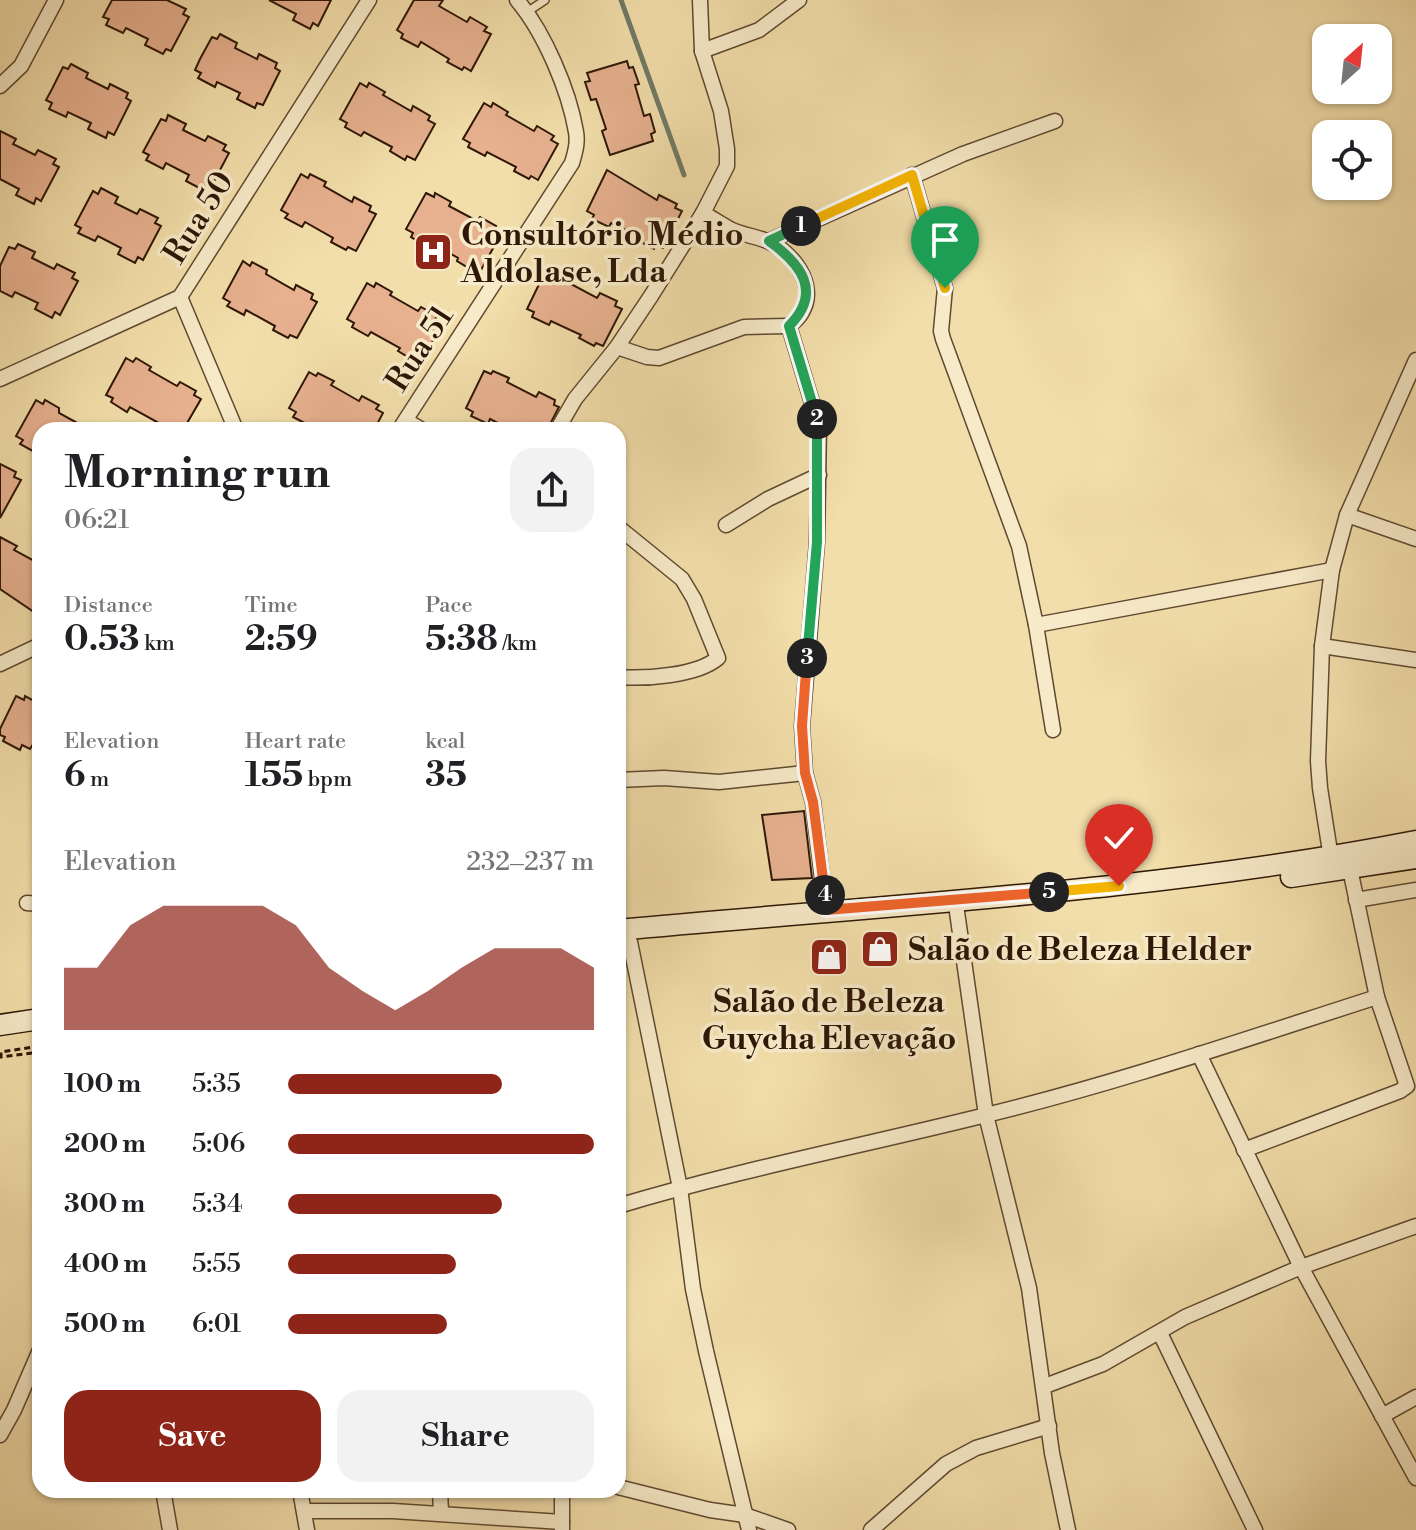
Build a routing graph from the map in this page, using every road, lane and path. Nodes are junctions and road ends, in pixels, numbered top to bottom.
1 (56, 0) edge
2 (369, 0) edge
3 (545, 0) edge
4 (700, 0) edge
5 (799, 0) edge
6 (522, 6) edge
7 (702, 51) junction
8 (0, 86) edge
9 (1055, 121) dead end
10 (912, 175) junction
11 (703, 213) junction
12 (769, 241) junction
13 (180, 297) junction
14 (789, 326) junction
15 (617, 347) junction
16 (1416, 360) edge
17 (0, 379) edge
18 (1410, 388) edge
19 (233, 422) edge
20 (404, 422) edge
21 (562, 422) edge
22 (819, 475) junction
23 (1347, 515) junction
24 (726, 525) dead end
25 (626, 534) edge
26 (1416, 539) edge
27 (1332, 570) junction
28 (1036, 625) junction
29 (1322, 646) junction
30 (32, 649) edge
31 (1416, 660) edge
32 (0, 664) edge
33 (626, 677) edge
34 (1053, 730) dead end
35 (805, 773) junction
36 (626, 780) edge
37 (1416, 841) edge
38 (1331, 858) junction
39 (1416, 858) edge
40 (1350, 869) junction
41 (1416, 890) edge
42 (1356, 900) junction
43 (826, 910) junction
44 (957, 912) junction
45 (626, 938) edge
46 (626, 939) edge
47 (626, 956) edge
48 (1377, 997) junction
49 (32, 1009) edge
50 (0, 1013) edge
51 (32, 1020) edge
52 (0, 1025) edge
53 (32, 1047) edge
54 (32, 1053) edge
55 (1199, 1054) junction
56 (986, 1115) junction
57 (1244, 1150) junction
58 (680, 1188) junction
59 (626, 1204) edge
60 (1416, 1226) edge
61 (1301, 1267) junction
62 (1160, 1333) junction
63 (32, 1368) edge
64 (1045, 1386) junction
65 (1416, 1397) edge
66 (1382, 1416) junction
67 (1049, 1426) junction
68 (0, 1435) edge
69 (1416, 1478) edge
70 (626, 1489) edge
71 (164, 1498) edge
72 (302, 1498) edge
73 (440, 1498) edge
74 (562, 1498) edge
75 (304, 1511) junction
76 (441, 1513) junction
77 (747, 1523) edge
78 (562, 1526) edge
79 (170, 1530) edge
80 (307, 1530) edge
81 (788, 1530) edge
82 (871, 1530) edge
83 (1068, 1530) edge
84 (1255, 1530) edge

1 - 8 street
2 - 13 street, Rua 50
3 - 6 lane
4 - 7 street
5 - 7 street
6 - 20 street, Rua 51
7 - 11 street
9 - 10 street
10 - 12 street
10 - 28 street
11 - 12 street
11 - 15 street
12 - 14 street
13 - 17 street, Rua 50
13 - 19 street
14 - 15 street
14 - 22 street
15 - 21 street
16 - 18 street
18 - 23 street
22 - 24 street
22 - 35 street
23 - 26 street
23 - 27 street
25 - 33 street
27 - 28 street
27 - 29 street
28 - 34 street
29 - 31 street
29 - 38 street
30 - 32 street
35 - 36 street
35 - 43 street
37 - 38 main road
38 - 43 main road
39 - 40 main road
40 - 42 street
40 - 44 main road
41 - 42 street
42 - 48 street
43 - 45 main road
44 - 46 main road
44 - 56 street
47 - 58 street
48 - 55 street
48 - 57 street
49 - 50 main road
51 - 52 main road
53 - 54 path
55 - 56 street
55 - 57 street
56 - 58 street
56 - 64 street
57 - 61 street
58 - 59 street
58 - 77 street
60 - 61 street
61 - 62 street
61 - 66 street
62 - 64 street
62 - 84 street
63 - 68 street
64 - 67 street
65 - 66 street
66 - 69 street
67 - 82 street
67 - 83 street
70 - 77 street
71 - 79 street
72 - 75 street
73 - 76 street
74 - 78 street
75 - 76 street
75 - 80 street
76 - 78 street
77 - 81 street

